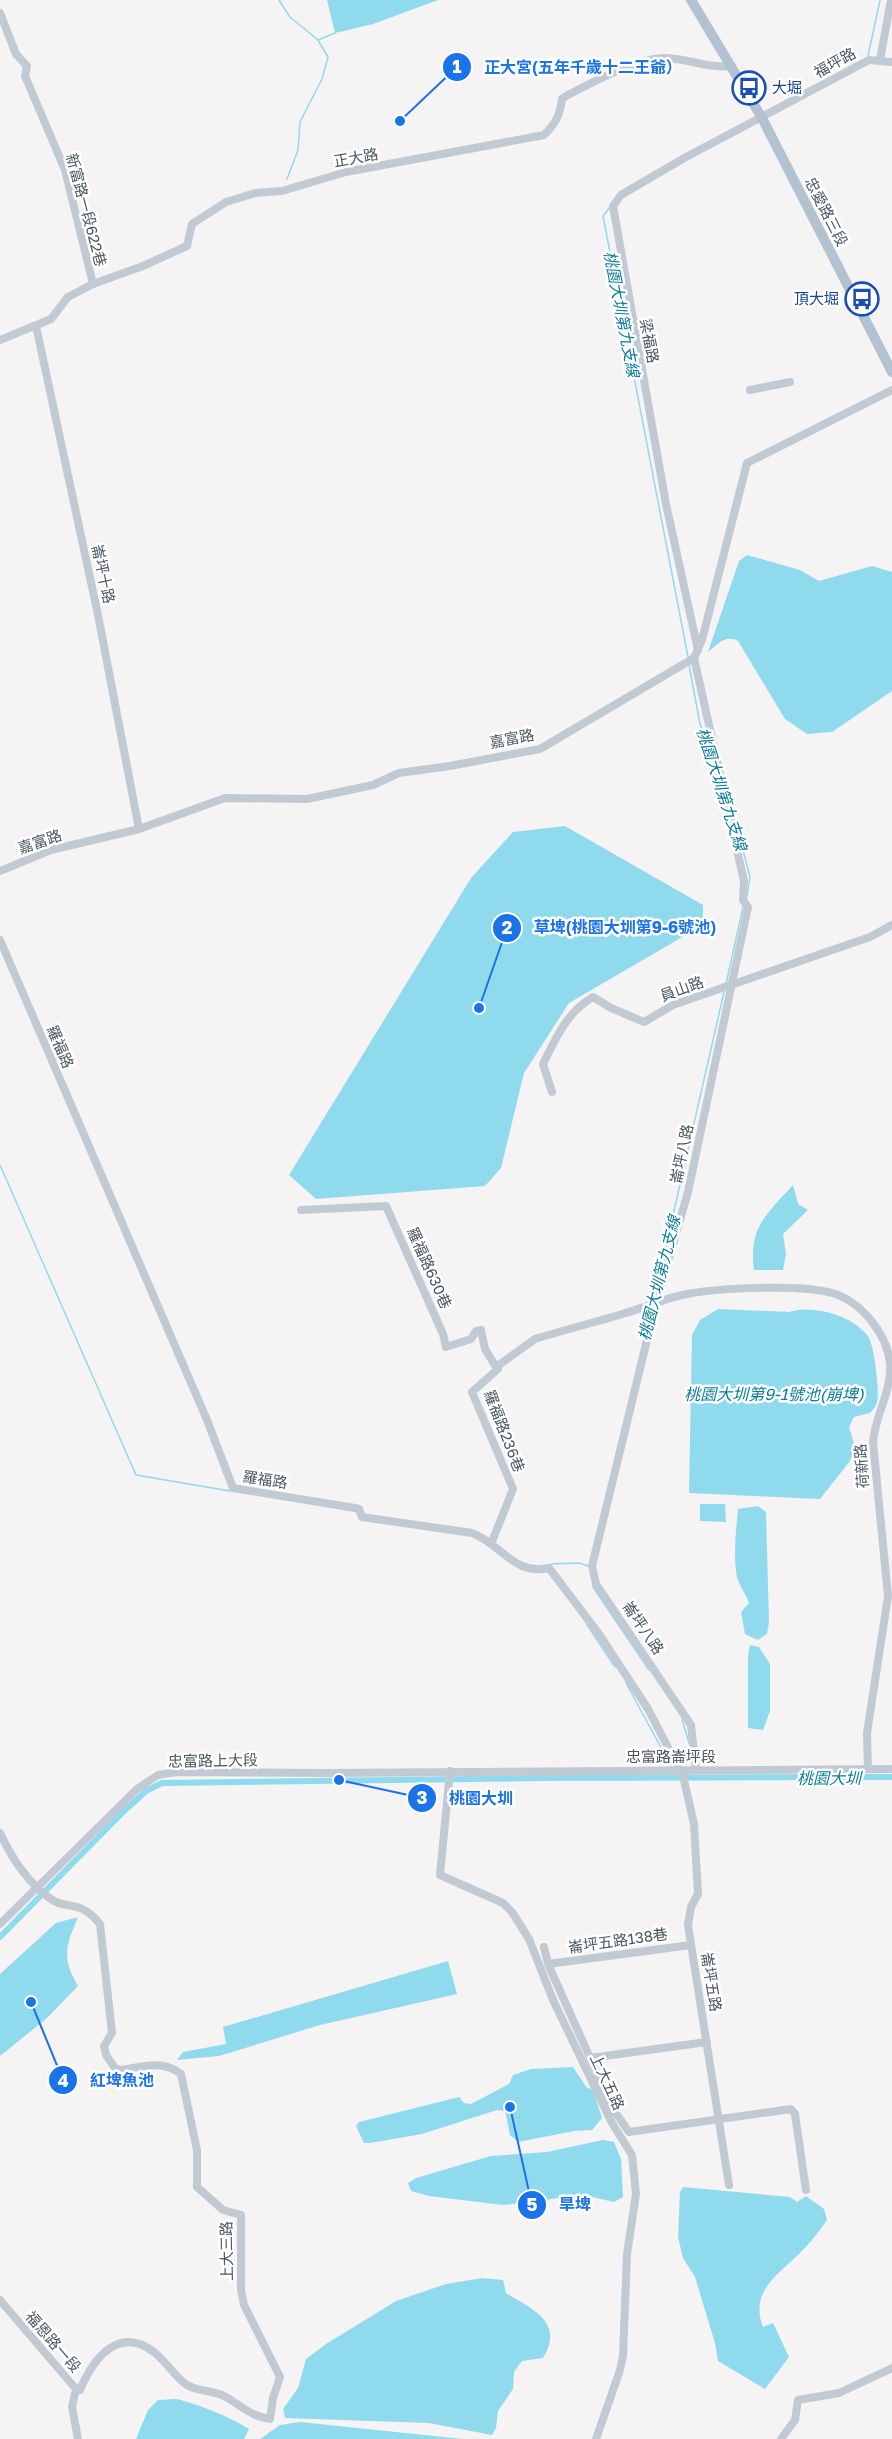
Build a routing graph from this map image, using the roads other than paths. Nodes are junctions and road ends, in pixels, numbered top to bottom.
1 (691, 0) edge
2 (891, 0) edge
3 (0, 13) edge
4 (880, 60) junction
5 (892, 62) edge
6 (732, 66) junction
7 (761, 117) junction
8 (93, 284) junction
9 (36, 326) junction
10 (0, 340) edge
11 (892, 372) edge
12 (790, 382) dead end
13 (750, 390) dead end
14 (892, 390) edge
15 (696, 654) junction
16 (139, 829) junction
17 (0, 872) edge
18 (892, 925) edge
19 (0, 940) edge
20 (730, 986) junction
21 (552, 1092) dead end
22 (300, 1210) dead end
23 (656, 1303) junction
24 (496, 1367) junction
25 (491, 1544) junction
26 (868, 1769) junction
27 (892, 1769) edge
28 (696, 1770) junction
29 (450, 1772) junction
30 (682, 1777) junction
31 (0, 1833) edge
32 (38, 1887) junction
33 (0, 1924) edge
34 (691, 1945) junction
35 (544, 1947) dead end
36 (548, 1964) junction
37 (707, 2042) junction
38 (590, 2058) junction
39 (720, 2121) junction
40 (623, 2127) junction
41 (621, 2136) junction
42 (729, 2185) dead end
43 (806, 2190) dead end
44 (0, 2300) edge
45 (892, 2368) edge
46 (76, 2389) junction
47 (78, 2439) edge
48 (596, 2439) edge
49 (781, 2439) edge

1 - 6 main road, 忠愛路三段
2 - 4 street
3 - 8 street, 新富路一段622巷
4 - 5 street, 福坪路
4 - 7 street, 福坪路
6 - 7 main road, 忠愛路三段
6 - 8 street, 正大路
7 - 11 main road, 忠愛路三段
7 - 15 street, 梁福路
8 - 9 street, 正大路
9 - 10 street, 正大路
9 - 16 street, 崙坪十路
12 - 13 street
14 - 15 street
15 - 16 street, 嘉富路
15 - 20 street, 崙坪八路
16 - 17 street, 嘉富路
18 - 20 street, 員山路
19 - 25 street, 羅福路
20 - 21 street, 員山路
20 - 23 street, 崙坪八路
22 - 24 street, 羅福路630巷
23 - 24 street, 羅福路236巷
23 - 26 street, 荷新路
23 - 28 street, 崙坪八路
24 - 25 street, 羅福路236巷
25 - 30 street, 羅福路
26 - 27 street, 忠富路崙坪段
26 - 28 street, 忠富路崙坪段
28 - 30 street, 忠富路崙坪段
29 - 30 street, 忠富路崙坪段
29 - 32 street, 忠富路上大段
29 - 41 street, 上大五路
30 - 34 street, 崙坪五路
31 - 32 street, 上大三路
32 - 33 street, 忠富路上大段
32 - 46 street, 上大三路
34 - 36 street, 崙坪五路138巷
34 - 37 street, 崙坪五路
35 - 36 street
36 - 38 street
37 - 38 street
37 - 39 street, 崙坪五路
38 - 40 street
39 - 40 street
39 - 42 street, 崙坪五路
39 - 43 street
40 - 41 street
41 - 48 street, 上大五路
44 - 46 street, 福恩路一段
45 - 49 street
46 - 47 street, 福恩路一段

